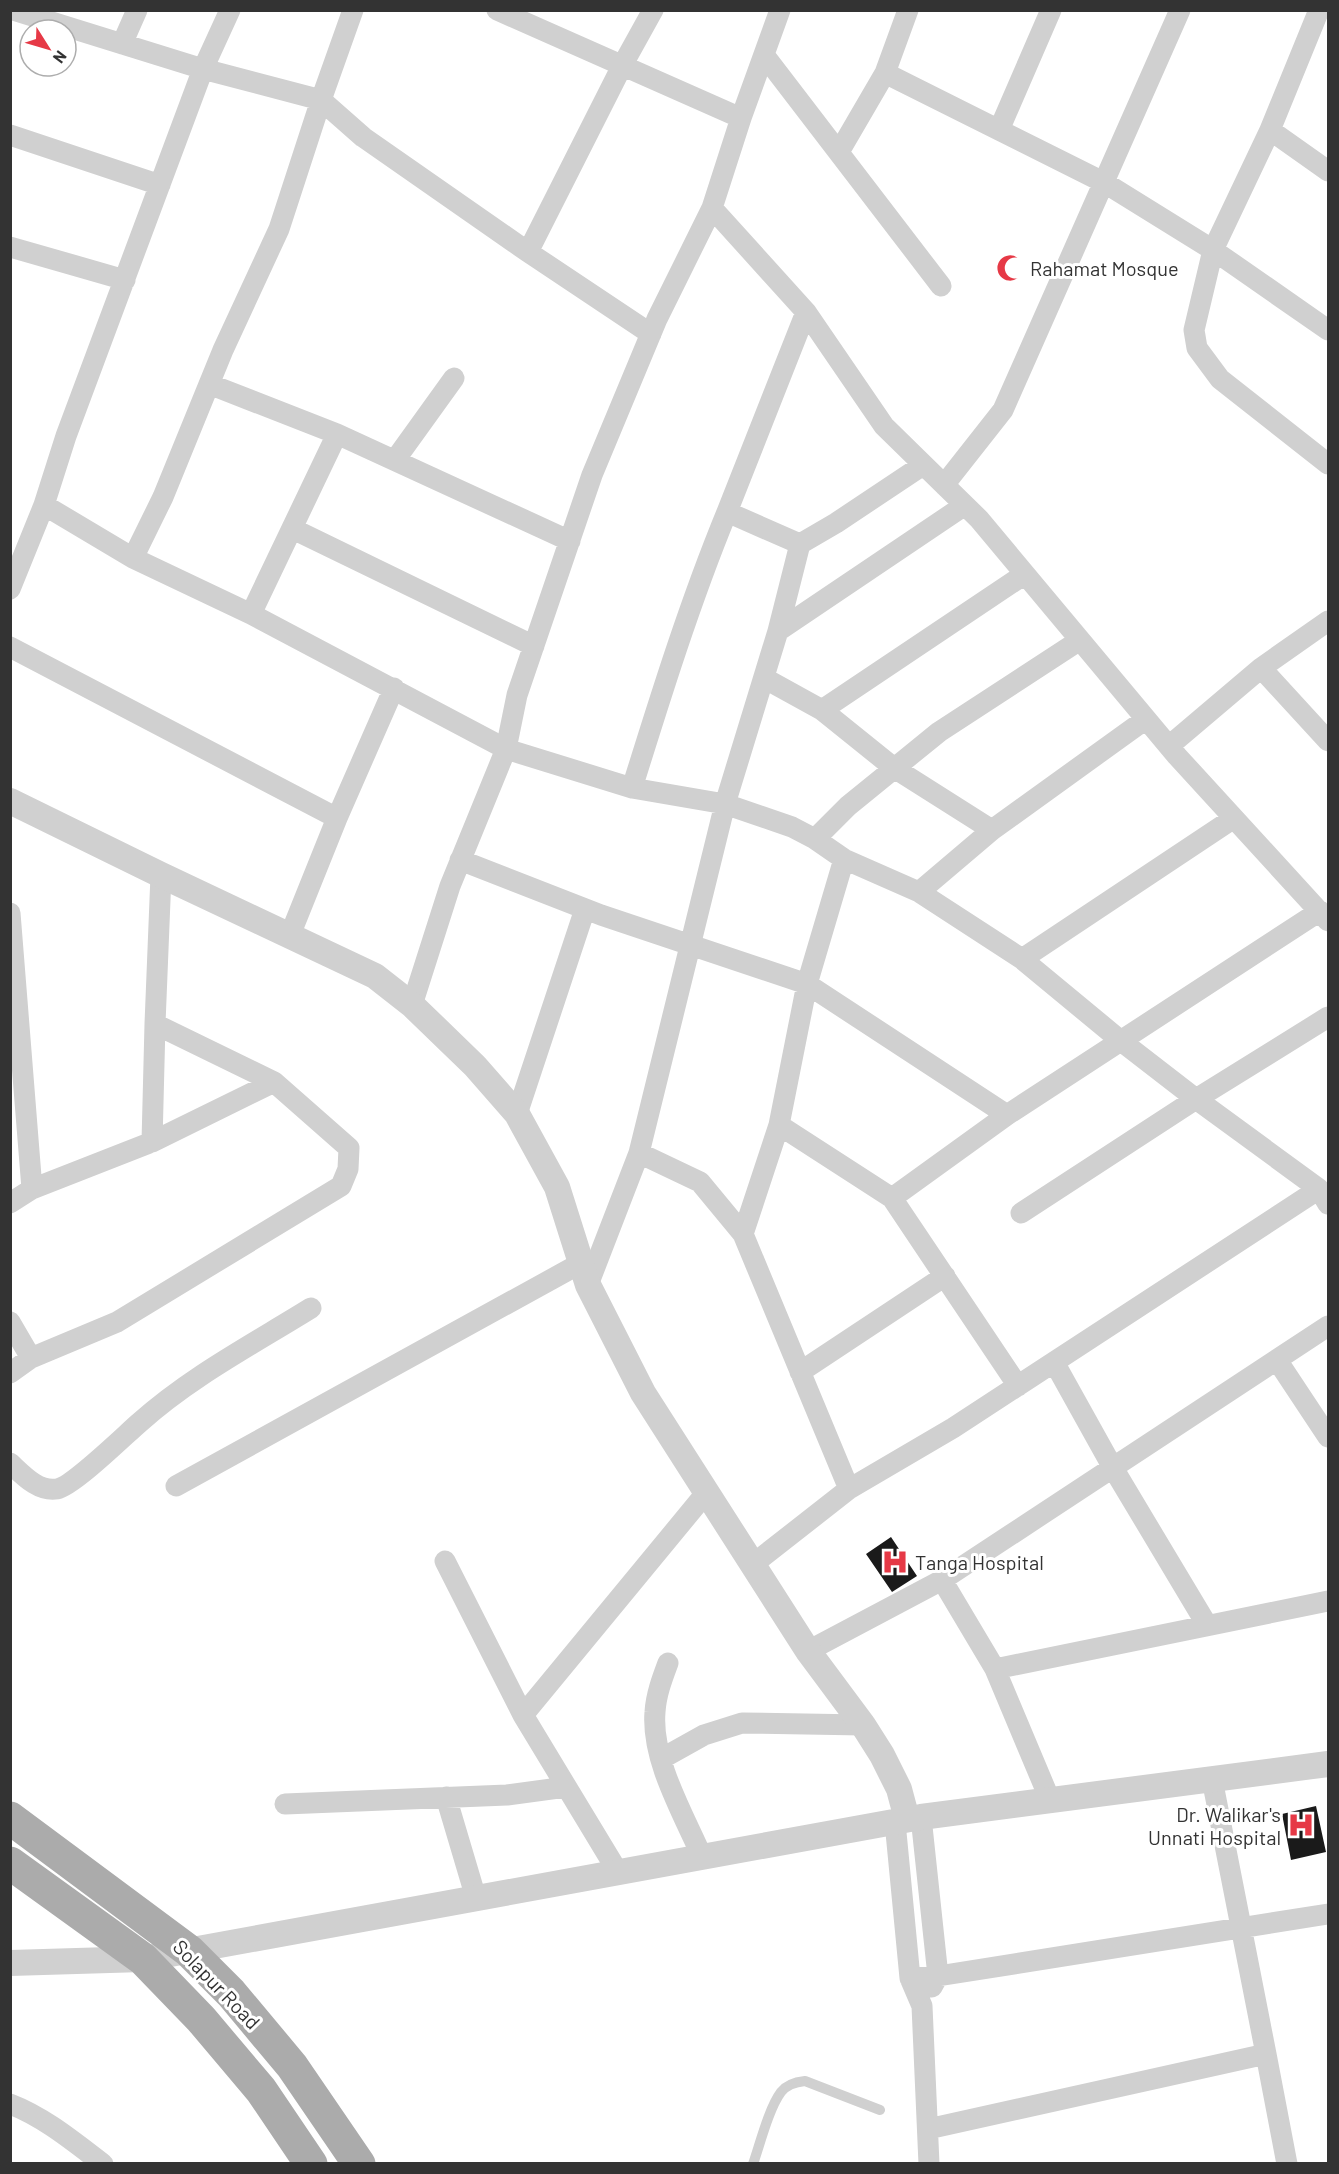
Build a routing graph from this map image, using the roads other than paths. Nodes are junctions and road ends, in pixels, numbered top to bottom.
1 (13, 10) edge
2 (137, 10) edge
3 (230, 10) edge
4 (353, 10) edge
5 (497, 10) edge
6 (653, 10) edge
7 (780, 10) edge
8 (908, 10) edge
9 (1051, 10) edge
10 (1180, 10) edge
11 (1319, 10) edge
12 (122, 44) junction
13 (764, 55) junction
14 (622, 66) junction
15 (203, 69) junction
16 (885, 73) junction
17 (321, 100) junction
18 (741, 118) junction
19 (999, 130) junction
20 (1270, 130) junction
21 (10, 135) edge
22 (839, 152) junction
23 (1329, 171) edge
24 (1105, 183) junction
25 (160, 185) junction
26 (712, 208) junction
27 (10, 247) edge
28 (1213, 250) junction
29 (528, 252) junction
30 (124, 280) junction
31 (941, 286) dead end
32 (806, 312) junction
33 (1329, 330) edge
34 (651, 334) junction
35 (454, 378) dead end
36 (209, 384) junction
37 (337, 434) junction
38 (395, 460) junction
39 (1329, 464) edge
40 (923, 465) junction
41 (944, 485) junction
42 (44, 505) junction
43 (965, 505) junction
44 (727, 512) junction
45 (293, 529) junction
46 (570, 541) junction
47 (800, 544) junction
48 (133, 558) junction
49 (1025, 574) junction
50 (10, 589) edge
51 (251, 614) junction
52 (1329, 621) edge
53 (778, 631) junction
54 (1080, 640) junction
55 (534, 646) junction
56 (10, 647) edge
57 (1261, 668) junction
58 (764, 678) junction
59 (394, 688) junction
60 (822, 710) junction
61 (1146, 719) junction
62 (1329, 741) edge
63 (1169, 746) junction
64 (506, 748) junction
65 (894, 768) junction
66 (632, 788) junction
67 (10, 801) edge
68 (725, 804) junction
69 (337, 818) junction
70 (1234, 818) junction
71 (992, 830) junction
72 (814, 839) junction
73 (844, 859) junction
74 (460, 860) junction
75 (161, 875) junction
76 (919, 892) junction
77 (585, 909) junction
78 (10, 913) edge
79 (1324, 916) edge
80 (290, 935) junction
81 (690, 945) junction
82 (1022, 959) junction
83 (807, 984) junction
84 (412, 1005) junction
85 (1329, 1017) edge
86 (155, 1024) junction
87 (1121, 1041) junction
88 (274, 1082) junction
89 (1196, 1099) junction
90 (517, 1114) junction
91 (1007, 1115) junction
92 (779, 1125) junction
93 (152, 1142) junction
94 (639, 1153) junction
95 (32, 1189) junction
96 (1324, 1197) edge
97 (892, 1198) junction
98 (10, 1203) edge
99 (1021, 1214) dead end
100 (743, 1234) junction
101 (585, 1274) junction
102 (945, 1276) junction
103 (311, 1308) dead end
104 (10, 1322) edge
105 (1329, 1326) edge
106 (31, 1358) junction
107 (1277, 1360) junction
108 (1054, 1362) junction
109 (800, 1372) junction
110 (10, 1373) edge
111 (1018, 1386) junction
112 (1329, 1437) edge
113 (10, 1463) edge
114 (1113, 1468) junction
115 (176, 1486) dead end
116 (849, 1489) junction
117 (706, 1493) junction
118 (445, 1561) dead end
119 (752, 1565) junction
120 (942, 1580) junction
121 (1329, 1601) edge
122 (1208, 1625) junction
123 (808, 1651) junction
124 (668, 1663) dead end
125 (995, 1669) junction
126 (524, 1715) junction
127 (863, 1725) junction
128 (661, 1759) junction
129 (1329, 1764) edge
130 (1212, 1779) junction
131 (566, 1787) junction
132 (446, 1797) junction
133 (1050, 1800) junction
134 (285, 1804) dead end
135 (10, 1818) edge
136 (908, 1819) junction
137 (702, 1857) junction
138 (10, 1863) edge
139 (618, 1872) junction
140 (476, 1898) junction
141 (1329, 1914) edge
142 (1242, 1929) junction
143 (189, 1951) junction
144 (143, 1959) junction
145 (10, 1963) edge
146 (938, 1976) junction
147 (910, 1978) junction
148 (922, 2006) junction
149 (1266, 2054) junction
150 (10, 2104) edge
151 (880, 2110) dead end
152 (928, 2129) junction
153 (103, 2163) edge
154 (311, 2163) edge
155 (359, 2163) edge
156 (753, 2163) edge
157 (929, 2163) edge
158 (1287, 2163) edge

1 - 12 street
2 - 12 street
3 - 15 street
4 - 17 street
5 - 14 street
6 - 14 street
7 - 13 street
8 - 16 street
9 - 19 street
10 - 24 street
11 - 20 street
12 - 15 street
13 - 18 street
13 - 22 street
14 - 18 street
14 - 29 street
15 - 17 street
15 - 25 street
16 - 19 street
16 - 22 street
17 - 29 street
17 - 36 street
18 - 26 street
19 - 24 street
20 - 23 street
20 - 28 street
21 - 25 street
22 - 31 street
24 - 28 street
24 - 41 street
25 - 30 street
26 - 32 street
26 - 34 street
27 - 30 street
28 - 33 street
28 - 39 street
29 - 34 street
30 - 42 street
32 - 40 street
32 - 44 street
34 - 46 street
35 - 38 street
36 - 37 street
36 - 48 street
37 - 38 street
37 - 45 street
38 - 46 street
40 - 41 street
40 - 47 street
41 - 43 street
42 - 48 street
42 - 50 street
43 - 49 street
43 - 53 street
44 - 47 street
44 - 66 street
45 - 51 street
45 - 55 street
46 - 55 street
47 - 53 street
48 - 51 street
49 - 54 street
49 - 60 street
51 - 59 street
52 - 57 street
53 - 58 street
54 - 61 street
54 - 65 street
55 - 64 street
56 - 69 street
57 - 62 street
57 - 63 street
58 - 60 street
58 - 68 street
59 - 64 street
59 - 69 street
60 - 65 street
61 - 63 street
61 - 71 street
63 - 70 street
64 - 66 street
64 - 74 street
65 - 71 street
65 - 72 street
66 - 68 street
67 - 75 street
68 - 72 street
68 - 81 street
69 - 80 street
70 - 79 street
70 - 82 street
71 - 76 street
72 - 73 street
73 - 76 street
73 - 83 street
74 - 77 street
74 - 84 street
75 - 80 street
75 - 86 street
76 - 82 street
77 - 81 street
77 - 90 street
78 - 95 street
79 - 87 street
80 - 84 street
81 - 83 street
81 - 94 street
82 - 87 street
83 - 91 street
83 - 92 street
84 - 90 street
85 - 89 street
86 - 88 street
86 - 93 street
87 - 89 street
87 - 91 street
88 - 93 street
88 - 106 street
89 - 96 street
89 - 99 street
90 - 101 street
91 - 97 street
92 - 97 street
92 - 100 street
93 - 95 street
94 - 100 street
94 - 101 street
95 - 98 street
96 - 108 street
97 - 102 street
100 - 109 street
101 - 115 street
101 - 117 street
102 - 109 street
102 - 111 street
103 - 113 street
104 - 106 street
105 - 107 street
106 - 110 street
107 - 112 street
107 - 114 street
108 - 111 street
108 - 114 street
109 - 116 street
111 - 116 street
114 - 120 street
114 - 122 street
116 - 119 street
117 - 119 street
117 - 126 street
118 - 126 street
119 - 123 street
120 - 123 street
120 - 125 street
121 - 122 street
122 - 125 street
123 - 127 street
124 - 128 street
125 - 133 street
126 - 131 street
127 - 128 street
127 - 136 street
128 - 137 street
129 - 130 street
130 - 133 street
130 - 142 street
131 - 132 street
131 - 139 street
132 - 134 street
132 - 140 street
133 - 136 street
135 - 143 main road, Solapur Road
136 - 137 street
136 - 146 street
136 - 147 street
137 - 139 street
138 - 144 main road, Solapur Road
139 - 140 street
140 - 143 street
141 - 142 street
142 - 146 street
142 - 149 street
143 - 144 street
143 - 155 main road, Solapur Road
144 - 145 street
144 - 154 main road, Solapur Road
146 - 147 street
146 - 148 street
147 - 148 street
148 - 152 street
149 - 152 street
149 - 158 street
150 - 153 street
151 - 156 lane
152 - 157 street

